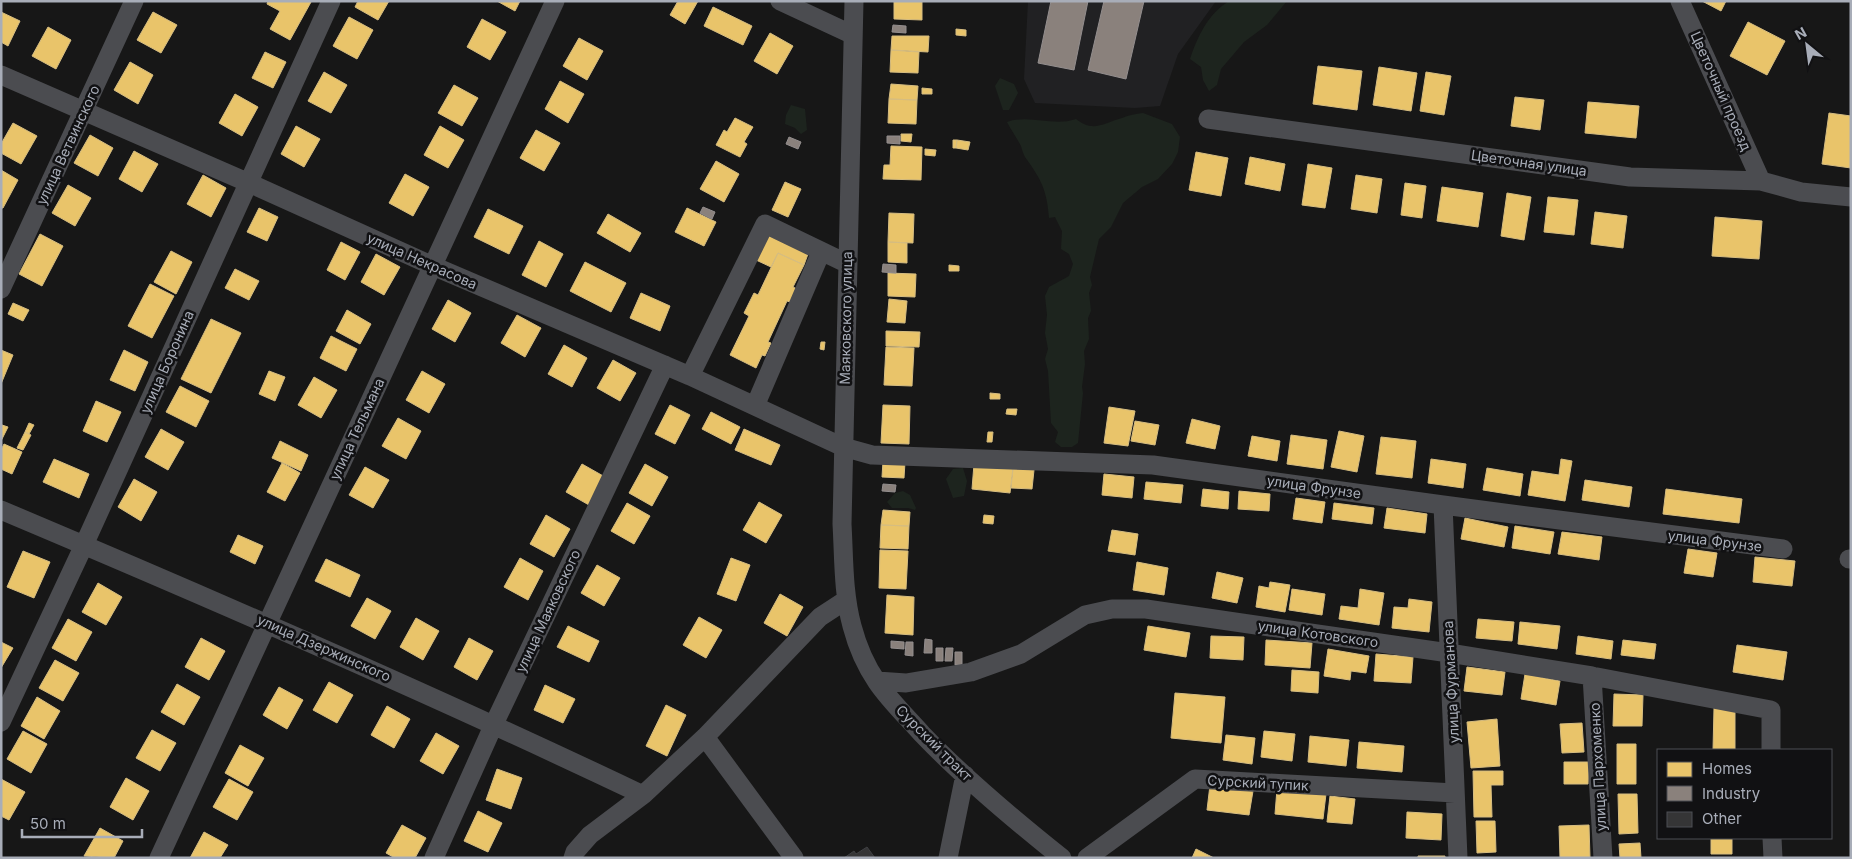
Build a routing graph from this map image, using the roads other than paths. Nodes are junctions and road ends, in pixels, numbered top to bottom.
1 (134, 1) edge
2 (331, 1) edge
3 (555, 1) edge
4 (780, 1) edge
5 (854, 1) edge
6 (1680, 1) edge
7 (853, 34) junction
8 (1, 75) edge
9 (84, 111) junction
10 (1208, 119) dead end
11 (1761, 181) junction
12 (248, 183) junction
13 (1851, 197) edge
14 (821, 252) junction
15 (848, 264) junction
16 (433, 266) junction
17 (1, 289) edge
18 (665, 365) junction
19 (690, 376) junction
20 (755, 406) junction
21 (843, 447) junction
22 (1443, 505) junction
23 (1, 510) edge
24 (84, 545) junction
25 (1783, 549) dead end
26 (846, 600) junction
27 (266, 622) junction
28 (1449, 653) junction
29 (1592, 676) junction
30 (877, 681) junction
31 (1, 722) edge
32 (494, 724) junction
33 (705, 737) junction
34 (1771, 749) edge
35 (965, 775) junction
36 (1456, 793) junction
37 (643, 795) junction
38 (1772, 839) edge
39 (159, 858) edge
40 (434, 858) edge
41 (573, 858) edge
42 (794, 858) edge
43 (948, 858) edge
44 (1062, 858) edge
45 (1087, 858) edge
46 (1458, 858) edge
47 (1603, 858) edge
48 (1773, 858) edge

1 - 9 street, улица Ветвинского
2 - 12 street, улица Боронина
3 - 16 street, улица Тельмана
4 - 7 street
5 - 7 street, Маяковского улица
6 - 11 street, Цветочный проезд
7 - 15 street, Маяковского улица
8 - 9 street, улица Некрасова
9 - 12 street, улица Некрасова
9 - 17 street, улица Ветвинского
10 - 11 street, Цветочная улица
11 - 13 street, Цветочная улица
12 - 16 street, улица Некрасова
12 - 24 street, улица Боронина
14 - 15 street
14 - 19 street
14 - 20 street
15 - 21 street, Маяковского улица
16 - 18 street, улица Некрасова
16 - 27 street, улица Тельмана
18 - 19 street, улица Некрасова
18 - 32 street, улица Маяковского
19 - 20 street, улица Некрасова
20 - 21 street, улица Некрасова
21 - 22 street, улица Фрунзе
21 - 26 street, Маяковского улица
22 - 25 street, улица Фрунзе
22 - 28 street, улица Фурманова
23 - 24 street, улица Дзержинского
24 - 27 street, улица Дзержинского
24 - 31 street, улица Боронина
26 - 30 street, Сурский тракт
26 - 33 street
27 - 32 street, улица Дзержинского
27 - 39 street, улица Тельмана
28 - 29 street, улица Котовского
28 - 30 street, улица Котовского
28 - 36 street, улица Фурманова
29 - 34 street, улица Котовского
29 - 47 street, улица Пархоменко
30 - 35 street, Сурский тракт
32 - 37 street, улица Дзержинского
32 - 40 street, улица Маяковского
33 - 37 street
33 - 42 street
35 - 43 street
35 - 44 street, Сурский тракт
36 - 45 street, Сурский тупик
36 - 46 street, улица Фурманова
37 - 41 street
38 - 48 street

